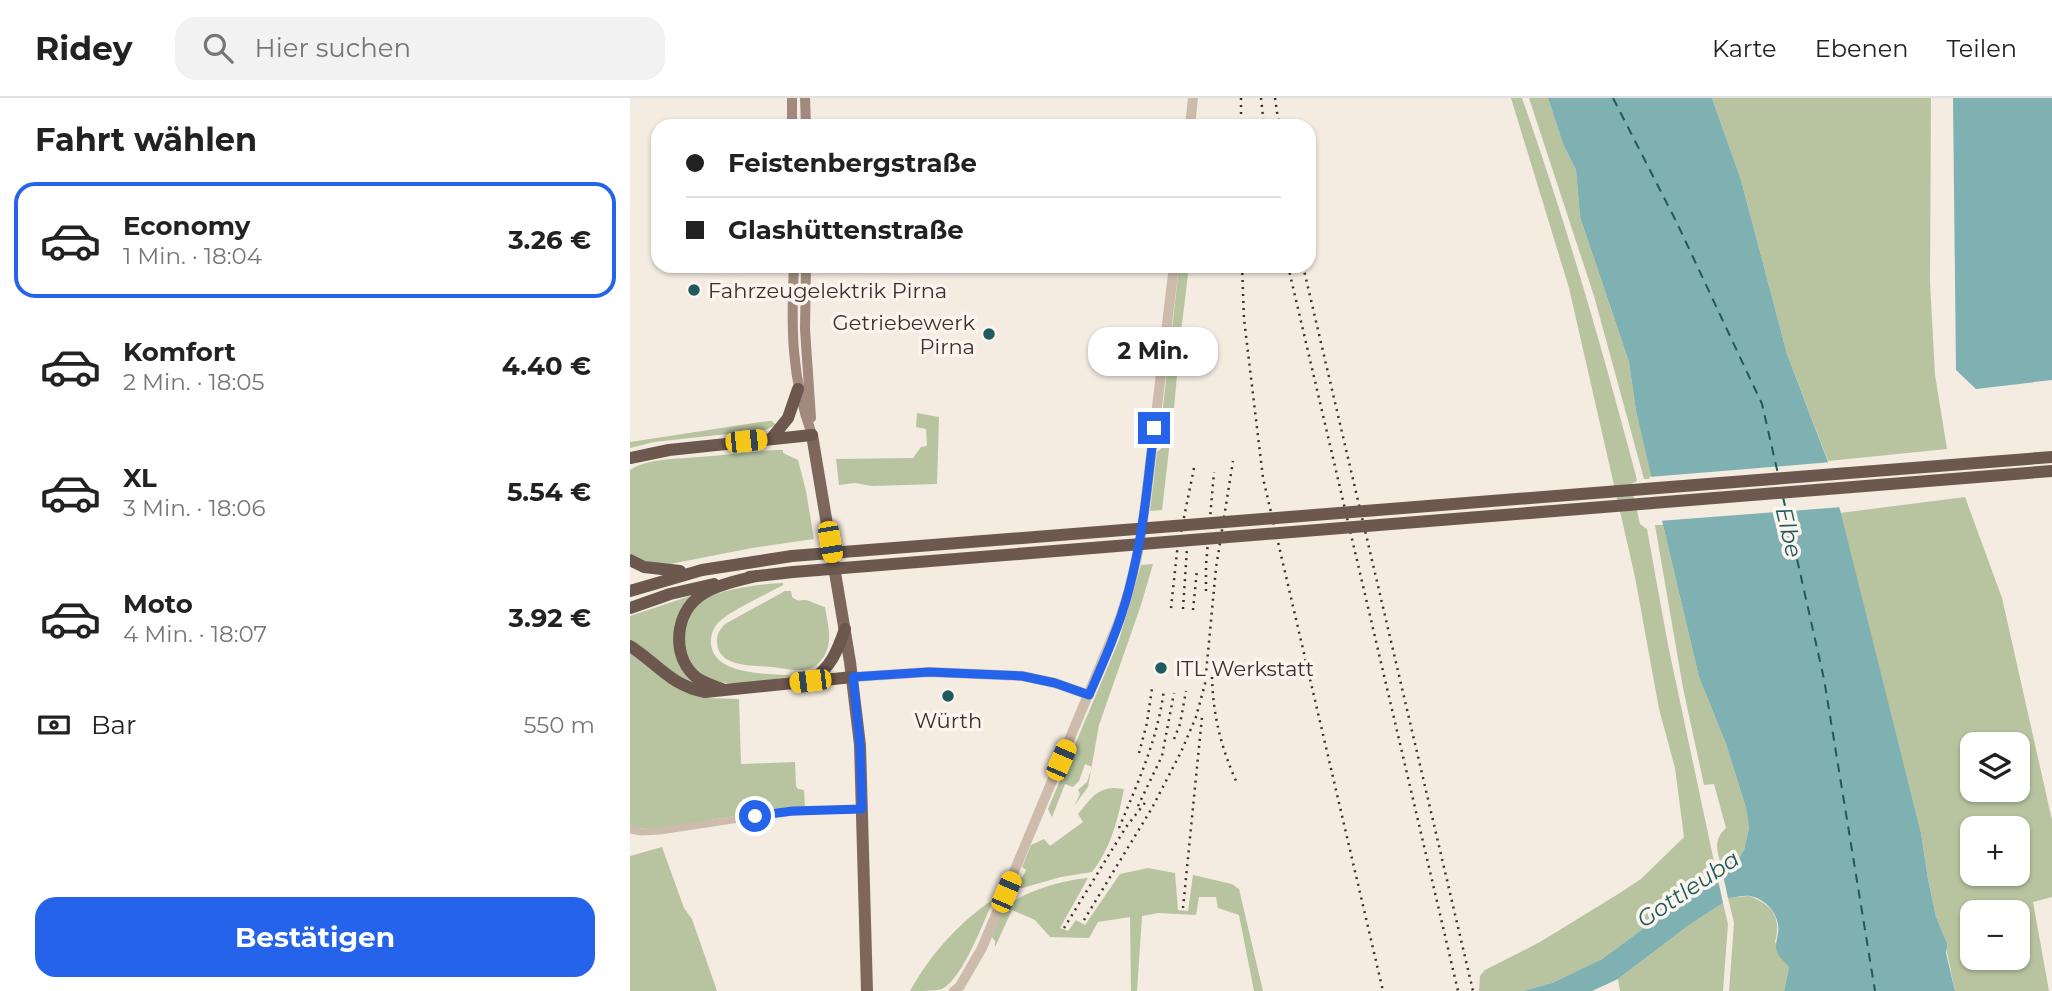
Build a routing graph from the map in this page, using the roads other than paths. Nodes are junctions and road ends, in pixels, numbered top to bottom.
1 (792, 98) edge
2 (805, 98) edge
3 (1193, 98) edge
4 (792, 119) edge
5 (806, 119) edge
6 (1191, 119) edge
7 (794, 273) edge
8 (806, 273) edge
9 (1173, 273) edge
10 (802, 391) junction
11 (812, 435) junction
12 (771, 439) junction
13 (2052, 457) edge
14 (634, 458) edge
15 (2052, 471) edge
16 (630, 560) edge
17 (702, 570) junction
18 (756, 576) junction
19 (630, 591) edge
20 (630, 608) edge
21 (845, 629) junction
22 (630, 646) edge
23 (853, 677) junction
24 (810, 681) junction
25 (733, 691) junction
26 (1089, 695) junction
27 (862, 809) junction
28 (630, 830) edge
29 (867, 991) edge
30 (954, 991) edge

1 - 4 main road
2 - 5 main road
3 - 6 street
7 - 10 main road
8 - 10 main road
9 - 26 street
10 - 11 main road
10 - 12 highway
11 - 12 highway
11 - 21 main road
12 - 14 highway
13 - 17 highway, bridge
15 - 18 highway, bridge
16 - 17 highway
17 - 19 highway
18 - 20 highway
18 - 25 highway
21 - 23 main road
21 - 24 highway
22 - 25 highway
23 - 24 highway
23 - 26 street
23 - 27 main road
24 - 25 highway
26 - 30 street
27 - 28 street
27 - 29 main road

